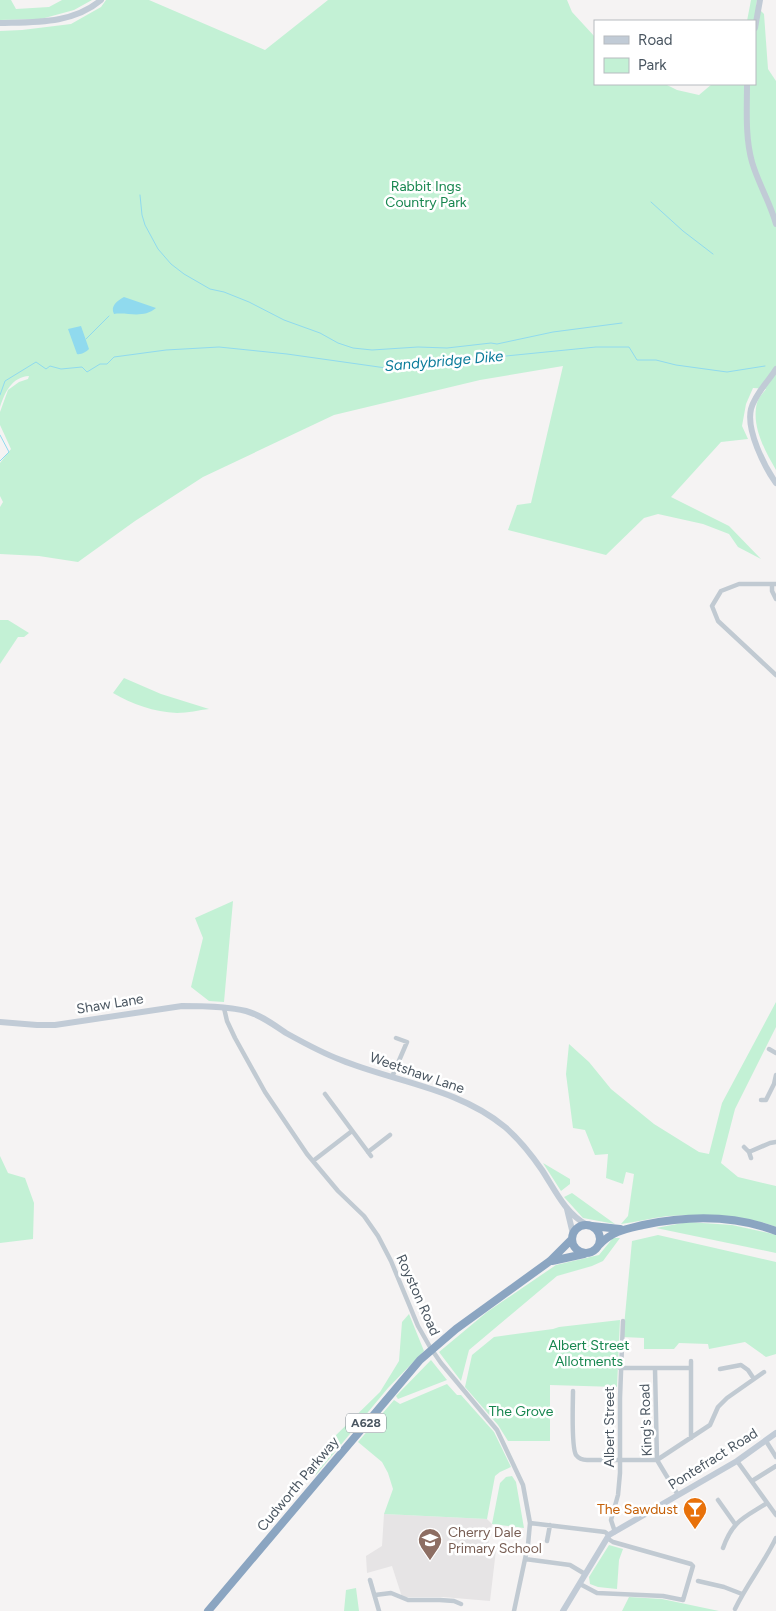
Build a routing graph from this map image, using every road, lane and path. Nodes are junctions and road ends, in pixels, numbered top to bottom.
1 (101, 0) edge
2 (760, 0) edge
3 (756, 22) edge
4 (0, 24) edge
5 (747, 85) edge
6 (776, 224) edge
7 (776, 369) edge
8 (776, 483) edge
9 (774, 584) edge
10 (776, 599) edge
11 (776, 676) edge
12 (224, 1008) junction
13 (0, 1022) edge
14 (396, 1038) dead end
15 (770, 1050) dead end
16 (776, 1053) edge
17 (776, 1075) edge
18 (392, 1077) junction
19 (325, 1094) dead end
20 (761, 1100) dead end
21 (352, 1131) junction
22 (390, 1135) dead end
23 (776, 1142) edge
24 (744, 1147) dead end
25 (750, 1152) junction
26 (751, 1158) dead end
27 (313, 1161) junction
28 (567, 1209) junction
29 (590, 1225) junction
30 (624, 1229) junction
31 (776, 1231) edge
32 (572, 1237) junction
33 (599, 1245) junction
34 (588, 1253) junction
35 (550, 1261) junction
36 (623, 1321) dead end
37 (691, 1361) dead end
38 (620, 1368) junction
39 (655, 1368) junction
40 (691, 1368) junction
41 (720, 1369) dead end
42 (764, 1372) dead end
43 (754, 1379) junction
44 (574, 1391) dead end
45 (776, 1433) edge
46 (690, 1438) junction
47 (766, 1441) junction
48 (776, 1457) edge
49 (657, 1460) junction
50 (737, 1460) junction
51 (620, 1461) junction
52 (776, 1466) edge
53 (752, 1481) junction
54 (678, 1495) junction
55 (718, 1500) dead end
56 (767, 1503) junction
57 (776, 1515) edge
58 (530, 1523) junction
59 (735, 1524) junction
60 (550, 1525) junction
61 (610, 1535) junction
62 (776, 1538) edge
63 (547, 1541) dead end
64 (722, 1548) dead end
65 (525, 1559) junction
66 (585, 1574) junction
67 (370, 1580) dead end
68 (698, 1581) dead end
69 (580, 1584) junction
70 (742, 1594) junction
71 (375, 1595) junction
72 (461, 1604) dead end
73 (735, 1609) dead end
74 (208, 1611) edge
75 (379, 1611) edge
76 (514, 1611) edge
77 (562, 1611) edge

1 - 4 street
2 - 3 street
5 - 6 street
7 - 8 street
9 - 10 street
9 - 11 street
12 - 13 street, Shaw Lane
12 - 18 street, Weetshaw Lane
12 - 27 street, Royston Road
14 - 18 street
15 - 16 street
17 - 20 street
18 - 28 street, Weetshaw Lane
19 - 21 street
21 - 22 street
21 - 27 street
23 - 25 street
24 - 25 street
25 - 26 street
27 - 58 street, Royston Road
28 - 29 street, Weetshaw Lane
28 - 32 street, Weetshaw Lane
29 - 30 highway, Cudworth Parkway / A628
29 - 32 highway, Cudworth Parkway / A628
29 - 33 highway
30 - 31 highway, Cudworth Parkway / A628
30 - 33 highway, Cudworth Parkway / A628
32 - 34 highway
32 - 35 highway, Cudworth Parkway / A628
33 - 34 highway, Cudworth Parkway / A628
34 - 35 highway, Cudworth Parkway / A628
35 - 74 highway, Cudworth Parkway / A628
36 - 38 street, Albert Street
37 - 40 street
38 - 39 street
38 - 51 street, Albert Street
39 - 40 street
39 - 49 street, King's Road
40 - 46 street
41 - 43 street
42 - 43 street
43 - 46 street
44 - 51 street
45 - 47 street, Pontefract Road
46 - 49 street
47 - 48 street
47 - 50 street, Pontefract Road
49 - 51 street
49 - 54 street, King's Road
50 - 53 street
50 - 54 street, Pontefract Road
51 - 61 street, Albert Street
52 - 53 street
53 - 56 street
54 - 61 street, Pontefract Road
55 - 59 street
56 - 57 street
56 - 59 street
58 - 60 street
58 - 65 street, Royston Road
59 - 64 street
60 - 61 street
60 - 63 street
61 - 66 street, Pontefract Road
61 - 69 street
62 - 70 street
65 - 66 street
65 - 76 street, Royston Road
66 - 69 street, Pontefract Road
67 - 71 street
68 - 70 street
69 - 77 street, Pontefract Road
70 - 73 street
71 - 72 street
71 - 75 street

